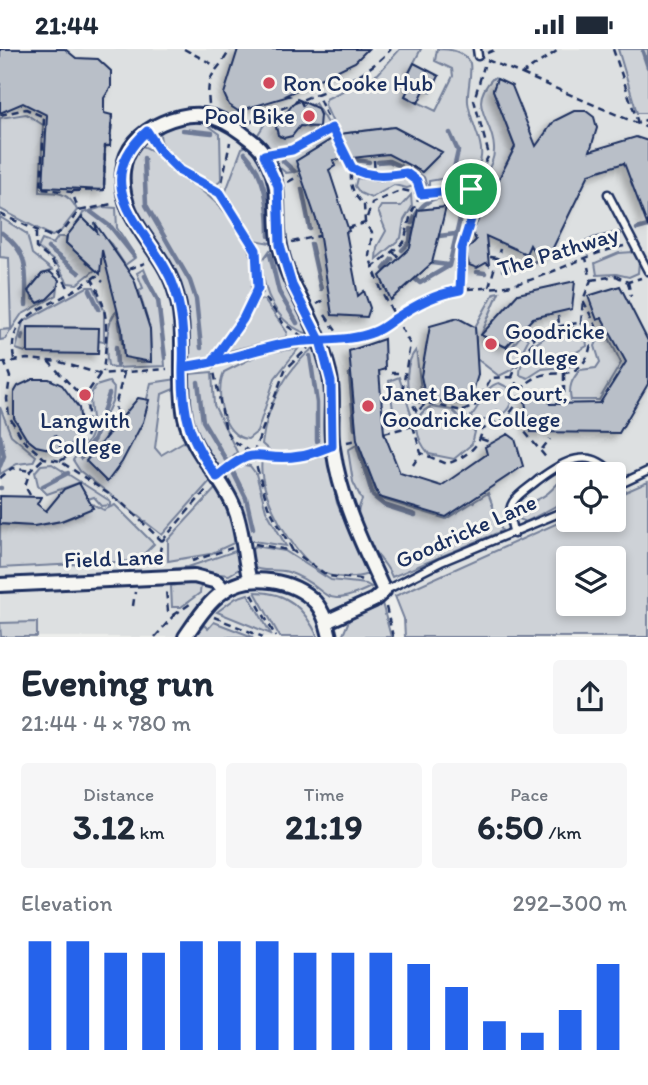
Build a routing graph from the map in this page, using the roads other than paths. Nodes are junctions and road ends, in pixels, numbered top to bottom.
1 (608, 194) dead end
2 (648, 271) edge
3 (568, 462) edge
4 (599, 462) edge
5 (556, 468) edge
6 (648, 471) edge
7 (626, 481) edge
8 (556, 515) edge
9 (514, 534) junction
10 (250, 581) junction
11 (0, 585) edge
12 (224, 590) junction
13 (382, 592) junction
14 (326, 622) junction
15 (185, 637) edge
16 (330, 637) edge

1 - 2 lane
3 - 4 lane
5 - 9 lane
6 - 7 lane
8 - 9 lane, Goodricke Lane
9 - 13 lane, Goodricke Lane
10 - 12 street
10 - 13 street
10 - 14 street
11 - 12 street, Field Lane
12 - 15 street
13 - 14 street, Goodricke Lane
14 - 16 street

